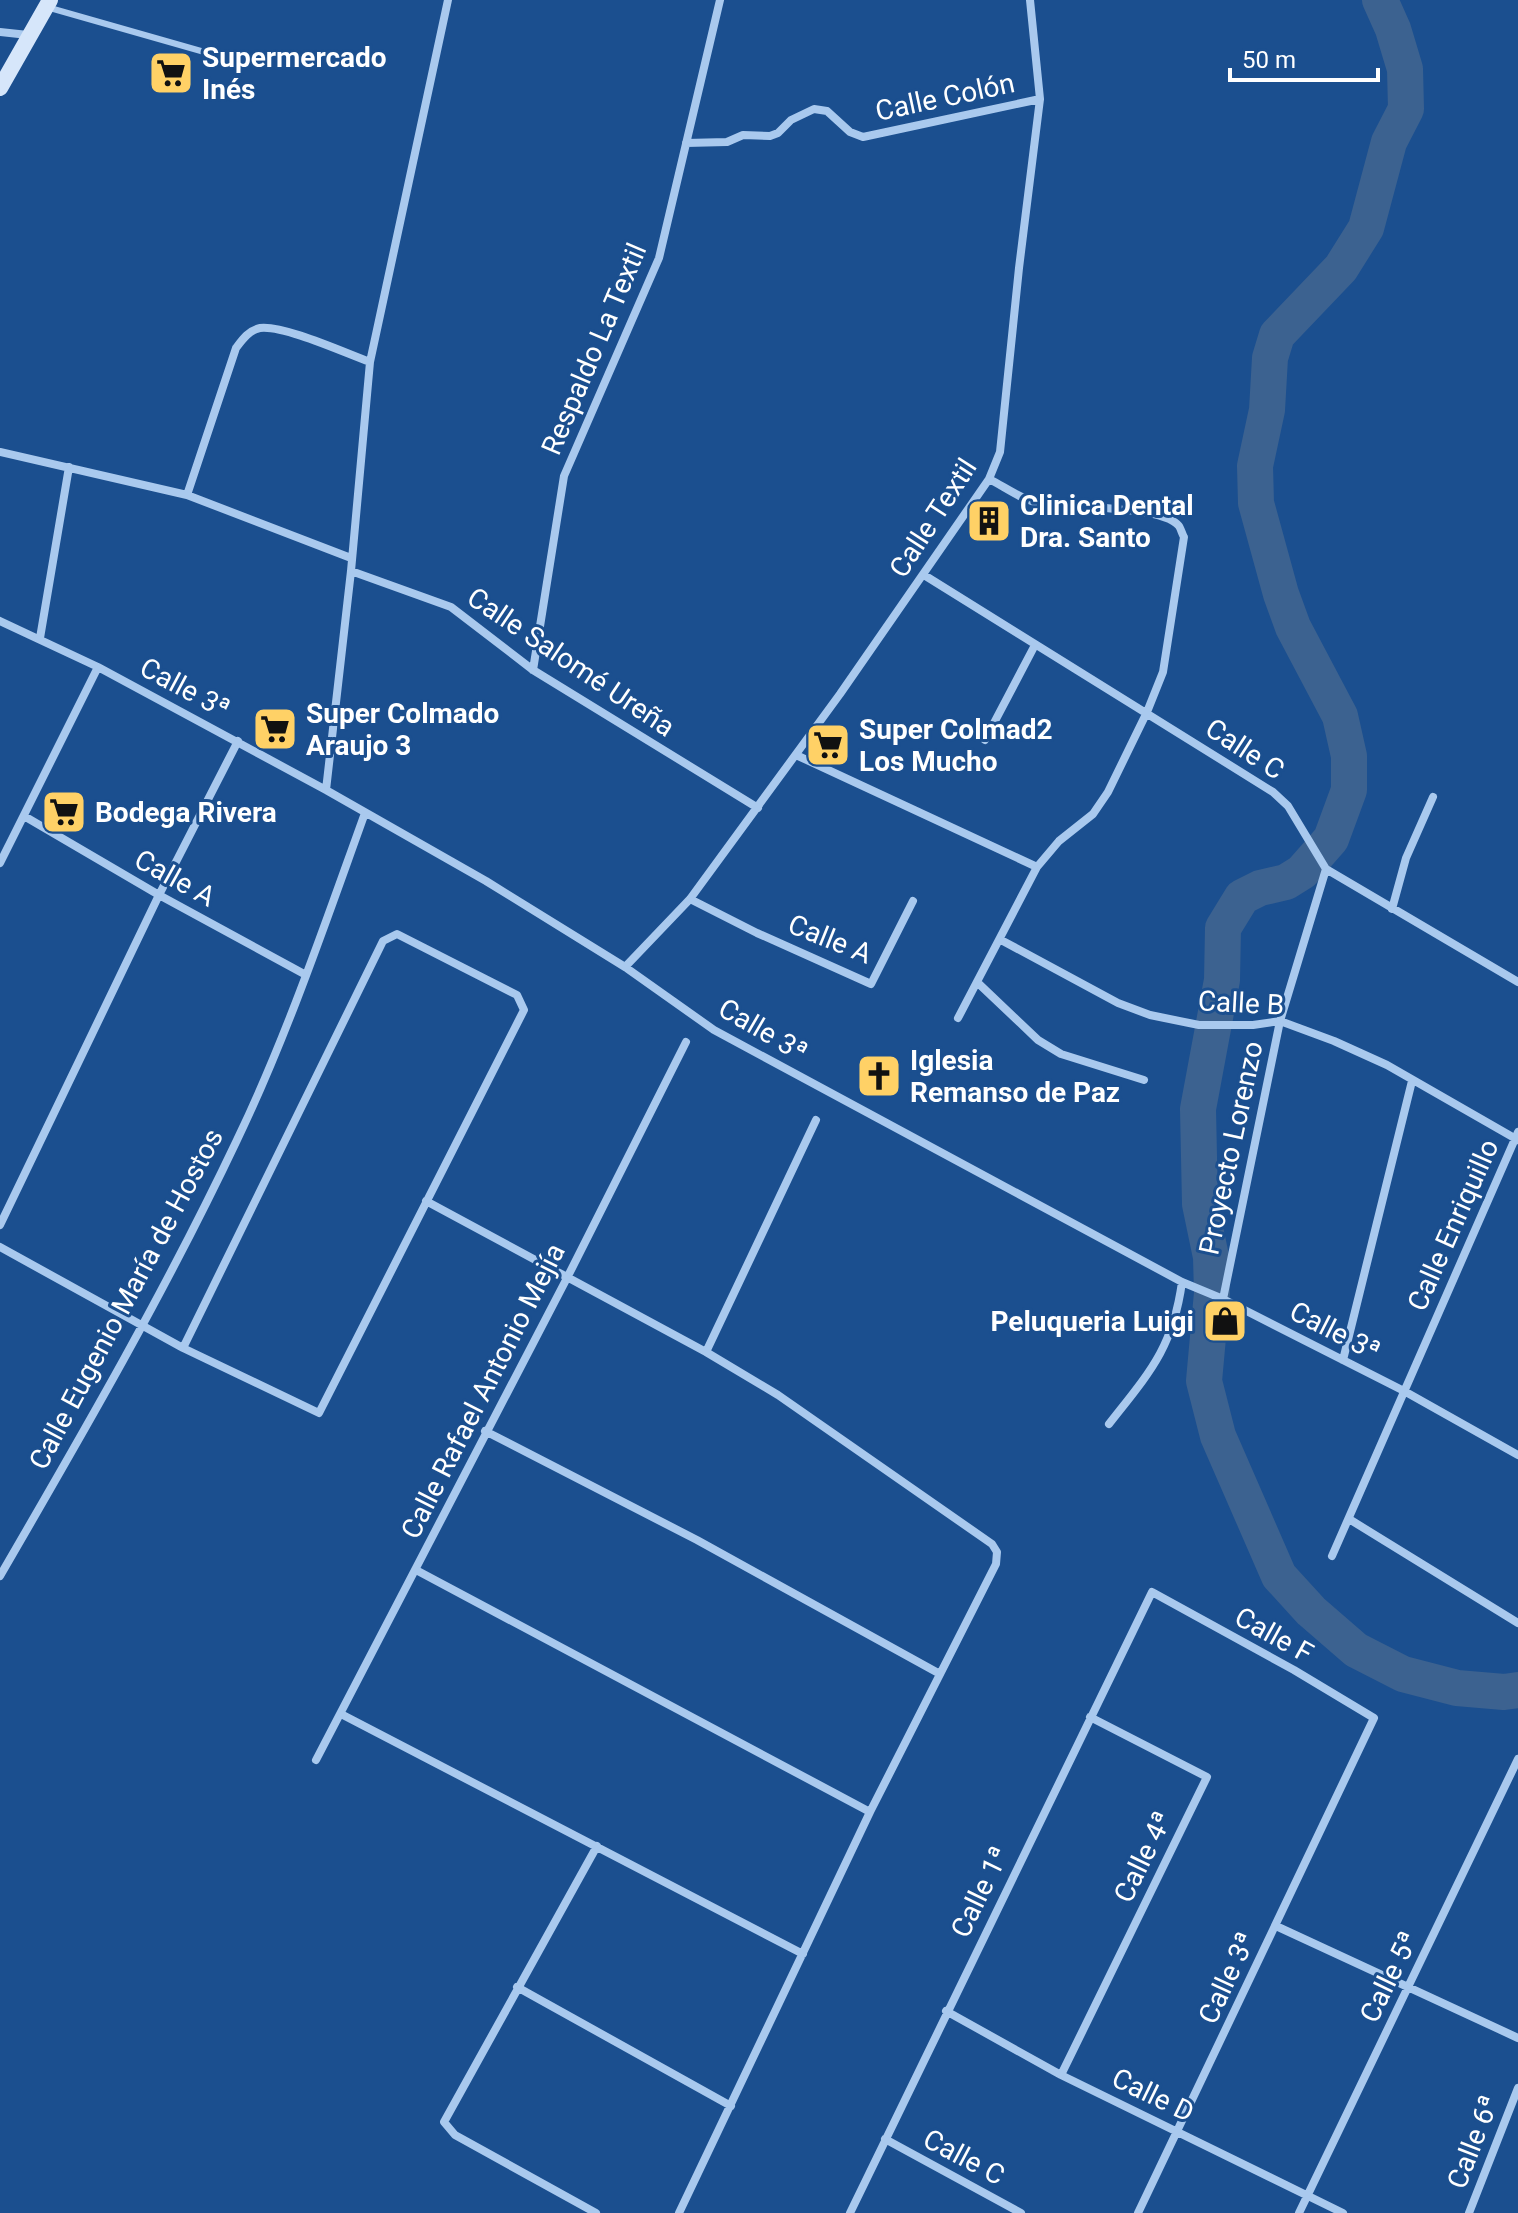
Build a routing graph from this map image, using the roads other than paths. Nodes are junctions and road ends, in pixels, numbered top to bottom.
1 (448, 0) edge
2 (720, 0) edge
3 (1030, 0) edge
4 (48, 3) edge
5 (0, 32) edge
6 (28, 35) junction
7 (236, 61) dead end
8 (0, 88) edge
9 (1040, 99) junction
10 (686, 143) junction
11 (370, 362) junction
12 (0, 452) edge
13 (69, 467) junction
14 (989, 479) junction
15 (187, 495) junction
16 (351, 558) junction
17 (351, 571) junction
18 (924, 575) junction
19 (0, 621) edge
20 (40, 638) junction
21 (1035, 645) junction
22 (98, 667) junction
23 (533, 670) junction
24 (1147, 712) junction
25 (985, 740) dead end
26 (238, 741) junction
27 (796, 755) junction
28 (326, 790) junction
29 (1433, 797) dead end
30 (758, 808) junction
31 (365, 813) junction
32 (24, 816) junction
33 (0, 863) edge
34 (1037, 867) junction
35 (1326, 869) junction
36 (159, 895) junction
37 (690, 899) junction
38 (913, 901) dead end
39 (1392, 909) junction
40 (1001, 940) junction
41 (625, 967) junction
42 (1518, 969) edge
43 (306, 975) junction
44 (1516, 980) edge
45 (978, 983) junction
46 (958, 1018) dead end
47 (1280, 1021) junction
48 (686, 1042) dead end
49 (1144, 1080) dead end
50 (1412, 1081) junction
51 (816, 1120) dead end
52 (1517, 1137) edge
53 (426, 1201) junction
54 (0, 1225) edge
55 (0, 1247) edge
56 (567, 1278) junction
57 (1182, 1282) junction
58 (1223, 1299) junction
59 (144, 1326) junction
60 (183, 1348) junction
61 (706, 1352) junction
62 (1343, 1360) junction
63 (1404, 1391) junction
64 (1109, 1424) dead end
65 (485, 1431) junction
66 (1518, 1455) edge
67 (1349, 1519) junction
68 (1332, 1556) dead end
69 (416, 1570) junction
70 (0, 1576) edge
71 (1152, 1592) joint
72 (1518, 1623) edge
73 (940, 1674) junction
74 (341, 1714) junction
75 (1090, 1717) junction
76 (1374, 1718) joint
77 (1518, 1759) edge
78 (316, 1760) dead end
79 (870, 1812) junction
80 (597, 1846) junction
81 (1276, 1926) junction
82 (803, 1954) junction
83 (517, 1987) junction
84 (1408, 1988) junction
85 (946, 2011) junction
86 (1518, 2038) edge
87 (1061, 2075) junction
88 (1518, 2088) edge
89 (731, 2106) junction
90 (1179, 2132) junction
91 (885, 2139) junction
92 (1308, 2195) junction
93 (589, 2212) edge
94 (679, 2213) edge
95 (850, 2213) edge
96 (1021, 2213) edge
97 (1138, 2213) edge
98 (1299, 2213) edge
99 (1343, 2213) edge
100 (1469, 2213) edge

1 - 11 street
2 - 10 street, Respaldo La Textil
3 - 9 street, Calle Textil
4 - 6 main road
4 - 7 lane
5 - 6 street
6 - 8 main road
9 - 10 street, Calle Colón
9 - 14 street, Calle Textil
10 - 23 street, Respaldo La Textil
11 - 15 street
11 - 16 street
12 - 13 street
13 - 15 street
13 - 20 street
14 - 18 street, Calle Textil
14 - 24 street
15 - 16 street
16 - 17 street
17 - 23 street, Calle Salomé Ureña
17 - 28 street
18 - 21 street, Calle C
18 - 27 street, Calle Textil
19 - 20 street, Calle 3ª
20 - 22 street, Calle 3ª
21 - 24 street, Calle C
21 - 25 street
22 - 26 street, Calle 3ª
22 - 32 street
23 - 30 street, Calle Salomé Ureña
24 - 34 street
24 - 35 street, Calle C
26 - 28 street, Calle 3ª
26 - 36 street
27 - 30 street, Calle Textil
27 - 34 street
28 - 31 street, Calle 3ª
29 - 39 street
30 - 37 street, Calle Textil
31 - 41 street, Calle 3ª
31 - 43 street, Calle Eugenio María de Hostos
32 - 33 street
32 - 36 street, Calle A
34 - 40 street
35 - 39 street, Calle C
35 - 47 street, Proyecto Lorenzo
36 - 43 street, Calle A
36 - 54 street
37 - 38 street, Calle A
37 - 41 street, Calle Textil
39 - 44 street, Calle C
40 - 45 street
40 - 47 street, Calle B
41 - 57 street, Calle 3ª
42 - 44 street
43 - 59 street, Calle Eugenio María de Hostos
45 - 46 street
45 - 49 street
47 - 50 street, Calle B
47 - 58 street, Proyecto Lorenzo
48 - 56 street, Calle Rafael Antonio Mejía
50 - 52 street, Calle B
50 - 62 street
51 - 61 street
52 - 63 street, Calle Enriquillo
53 - 56 street
53 - 60 street
53 - 60 street
55 - 59 street
56 - 61 street
56 - 65 street, Calle Rafael Antonio Mejía
57 - 58 street, Calle 3ª
57 - 64 street
58 - 62 street, Calle 3ª
59 - 60 street
59 - 70 street, Calle Eugenio María de Hostos
61 - 73 street
62 - 63 street, Calle 3ª
63 - 66 street, Calle 3ª
63 - 67 street, Calle Enriquillo
65 - 69 street, Calle Rafael Antonio Mejía
65 - 73 street
67 - 68 street, Calle Enriquillo
67 - 72 street
69 - 74 street, Calle Rafael Antonio Mejía
69 - 79 street
71 - 75 street, Calle 1ª
71 - 76 street, Calle F
73 - 79 street
74 - 78 street, Calle Rafael Antonio Mejía
74 - 80 street
75 - 85 street, Calle 1ª
75 - 87 street, Calle 4ª
76 - 81 street, Calle 3ª
77 - 84 street, Calle 5ª
79 - 82 street
80 - 82 street
80 - 83 street
81 - 84 street
81 - 90 street, Calle 3ª
82 - 89 street
83 - 89 street
83 - 93 street
84 - 86 street
84 - 92 street, Calle 5ª
85 - 87 street, Calle D
85 - 91 street, Calle 1ª
87 - 90 street, Calle D
88 - 100 street, Calle 6ª
89 - 94 street
90 - 92 street, Calle D
90 - 97 street, Calle 3ª
91 - 95 street, Calle 1ª
91 - 96 street, Calle C
92 - 98 street, Calle 5ª
92 - 99 street, Calle D

